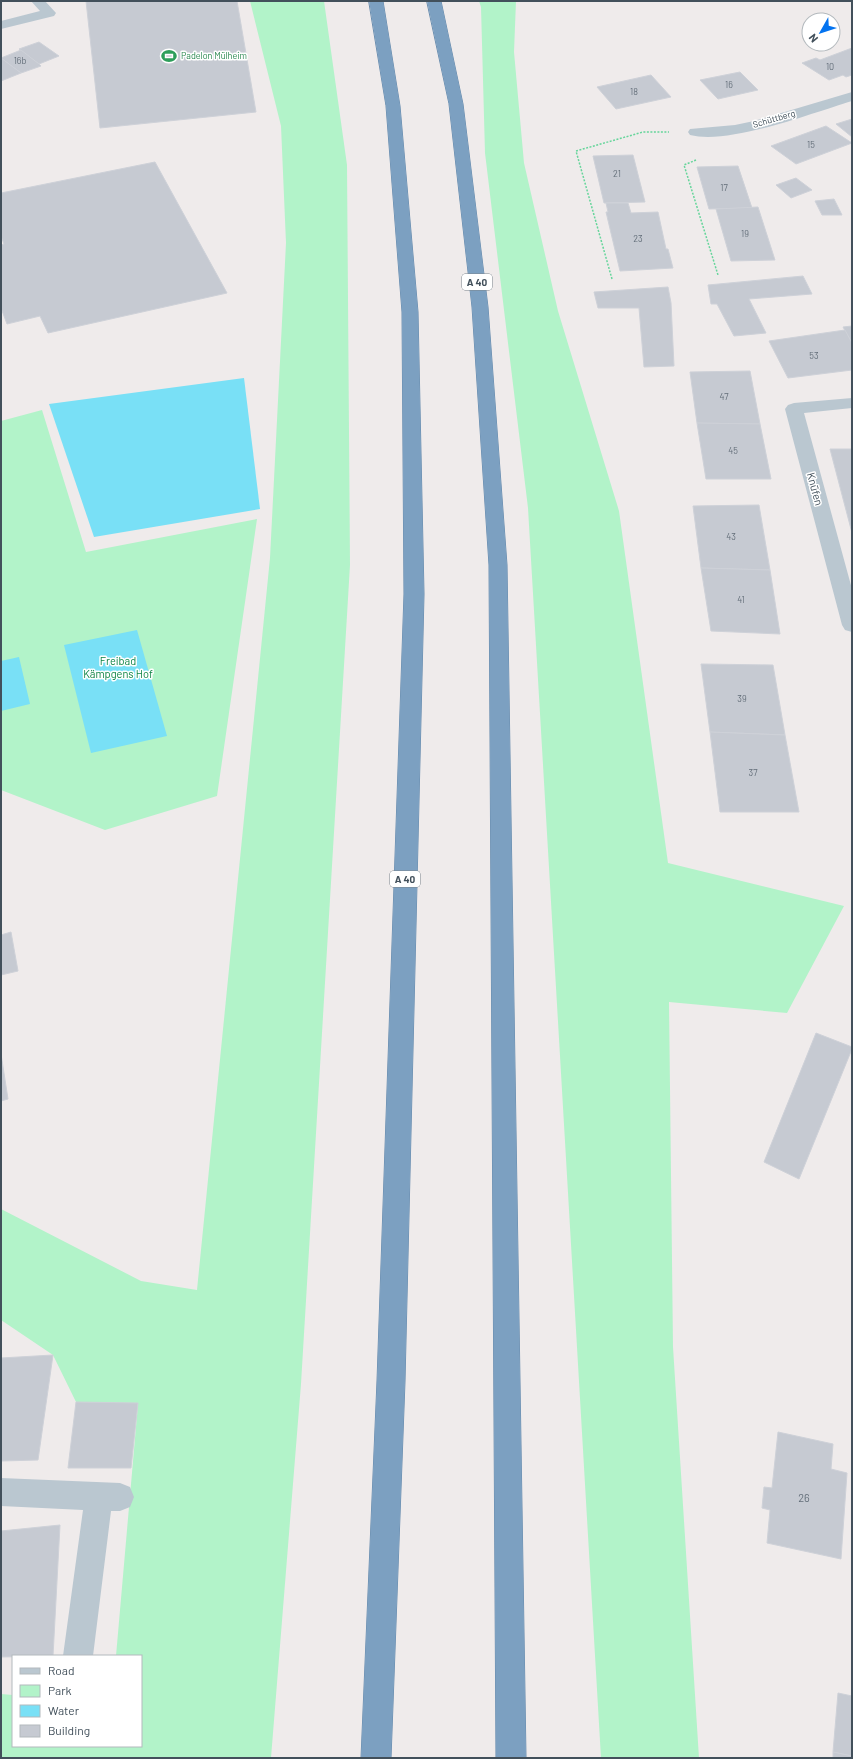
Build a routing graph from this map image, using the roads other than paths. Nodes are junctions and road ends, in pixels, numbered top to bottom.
1 (38, 1) edge
2 (376, 1) edge
3 (434, 1) edge
4 (1, 24) edge
5 (852, 96) edge
6 (695, 132) road end
7 (852, 403) edge
8 (852, 625) edge
9 (1, 1492) edge
10 (78, 1655) edge
11 (376, 1758) edge
12 (511, 1758) edge

1 - 4 street
2 - 11 highway, A 40
3 - 12 highway, A 40
5 - 6 street, Schüttberg
7 - 8 street, Knüfen
9 - 10 street

